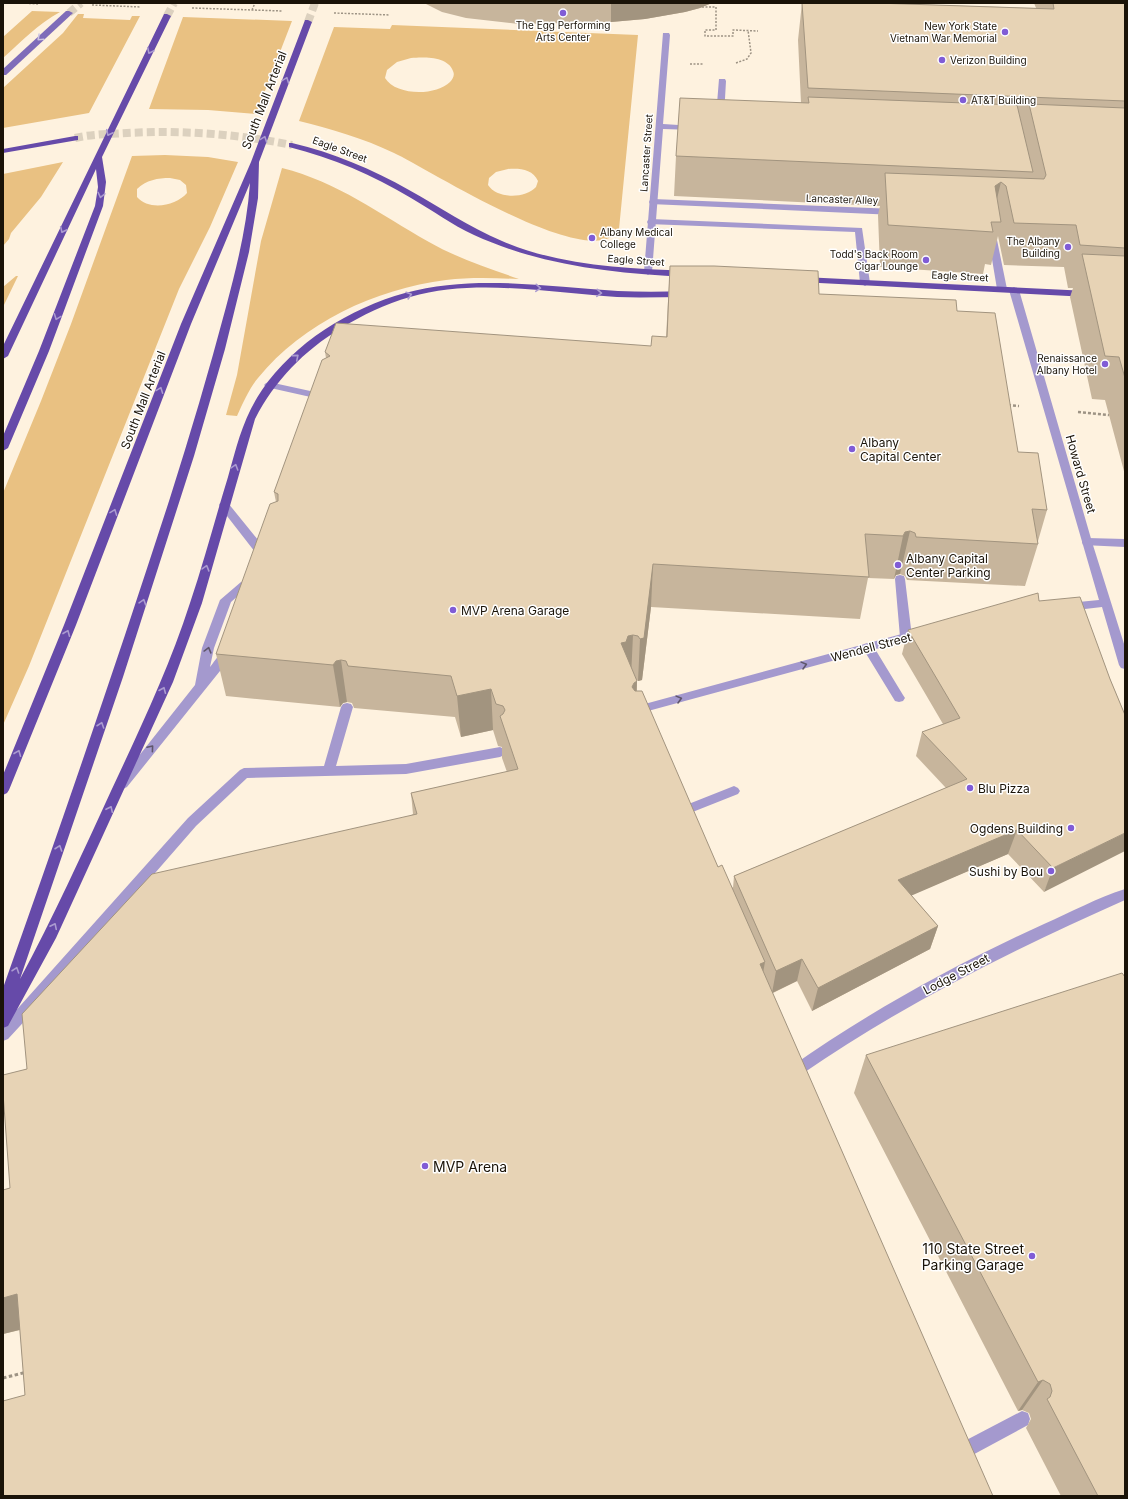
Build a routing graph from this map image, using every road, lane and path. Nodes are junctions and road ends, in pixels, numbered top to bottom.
1 (22, 3) edge
2 (255, 3) edge
3 (46, 4) edge
4 (85, 5) dead end
5 (141, 7) dead end
6 (702, 7) dead end
7 (189, 8) dead end
8 (252, 10) junction
9 (283, 11) dead end
10 (69, 13) tunnel mouth
11 (329, 13) dead end
12 (390, 15) dead end
13 (167, 16) tunnel mouth
14 (308, 22) tunnel mouth
15 (748, 30) junction
16 (758, 31) dead end
17 (666, 35) dead end
18 (732, 64) dead end
19 (3, 73) edge
20 (722, 81) dead end
21 (720, 122) edge
22 (659, 126) junction
23 (705, 128) edge
24 (74, 138) tunnel mouth
25 (292, 145) tunnel mouth
26 (3, 152) edge
27 (98, 157) junction
28 (255, 162) junction
29 (653, 202) junction
30 (904, 212) edge
31 (651, 222) junction
32 (991, 228) edge
33 (648, 272) junction
34 (696, 275) edge
35 (794, 280) edge
36 (865, 283) junction
37 (1002, 290) junction
38 (1014, 290) junction
39 (694, 293) edge
40 (1096, 294) edge
41 (3, 356) edge
42 (269, 385) junction
43 (329, 398) edge
44 (3, 448) edge
45 (224, 505) junction
46 (1087, 542) junction
47 (269, 543) edge
48 (1125, 543) edge
49 (900, 579) edge
50 (247, 596) edge
51 (1105, 603) junction
52 (1058, 607) edge
53 (928, 631) edge
54 (906, 637) junction
55 (233, 643) edge
56 (868, 648) junction
57 (1125, 665) edge
58 (200, 688) junction
59 (636, 696) edge
60 (899, 698) dead end
61 (347, 707) edge
62 (641, 709) junction
63 (643, 727) edge
64 (500, 752) dead end
65 (329, 771) junction
66 (3, 790) edge
67 (118, 790) junction
68 (734, 791) dead end
69 (678, 796) edge
70 (684, 810) junction
71 (691, 824) edge
72 (1125, 894) edge
73 (3, 1007) edge
74 (3, 1022) edge
75 (3, 1035) edge
76 (790, 1056) edge
77 (796, 1070) junction
78 (803, 1085) edge
79 (31, 1370) edge
80 (3, 1378) edge
81 (1022, 1419) dead end
82 (961, 1452) edge

1 - 3 path
2 - 8 path
4 - 5 path
6 - 15 path
7 - 8 path
8 - 9 path
10 -> 19 street
11 - 12 path
13 -> 27 main road
28 -> 14 main road, South Mall Arterial
15 - 16 path
15 - 18 path
17 - 22 street, Lancaster Street
20 - 21 street
22 - 23 street
22 - 29 street, Lancaster Street
24 - 26 main road
25 - 33 main road, Eagle Street
27 -> 41 main road
27 -> 44 main road
66 -> 28 main road, South Mall Arterial
73 -> 28 main road
29 - 30 street, Lancaster Alley
29 - 31 street, Lancaster Street
31 - 33 street, Lancaster Street
31 - 36 street
32 - 37 street
33 - 34 main road, Eagle Street
35 - 36 main road, Eagle Street
36 - 37 main road, Eagle Street
37 - 38 main road, Eagle Street
38 - 40 main road, Eagle Street
38 - 46 street, Howard Street
42 -> 39 main road
42 - 43 street
45 -> 42 main road
45 - 47 street
67 -> 45 main road
46 - 48 street
46 - 51 street, Howard Street
49 - 54 street
58 -> 50 street
51 - 52 street
51 - 57 street, Howard Street
53 - 54 street, Wendell Street
54 - 56 street, Wendell Street
55 - 58 street
56 - 60 street
62 -> 56 street, Wendell Street
67 -> 58 street
59 - 62 street
61 - 65 street
62 - 63 street
64 - 65 street
65 - 75 street
74 -> 67 main road
68 - 70 street
69 - 70 street
70 - 71 street
72 - 77 street, Lodge Street
76 - 77 street
77 - 78 street
79 - 80 path
81 - 82 street

